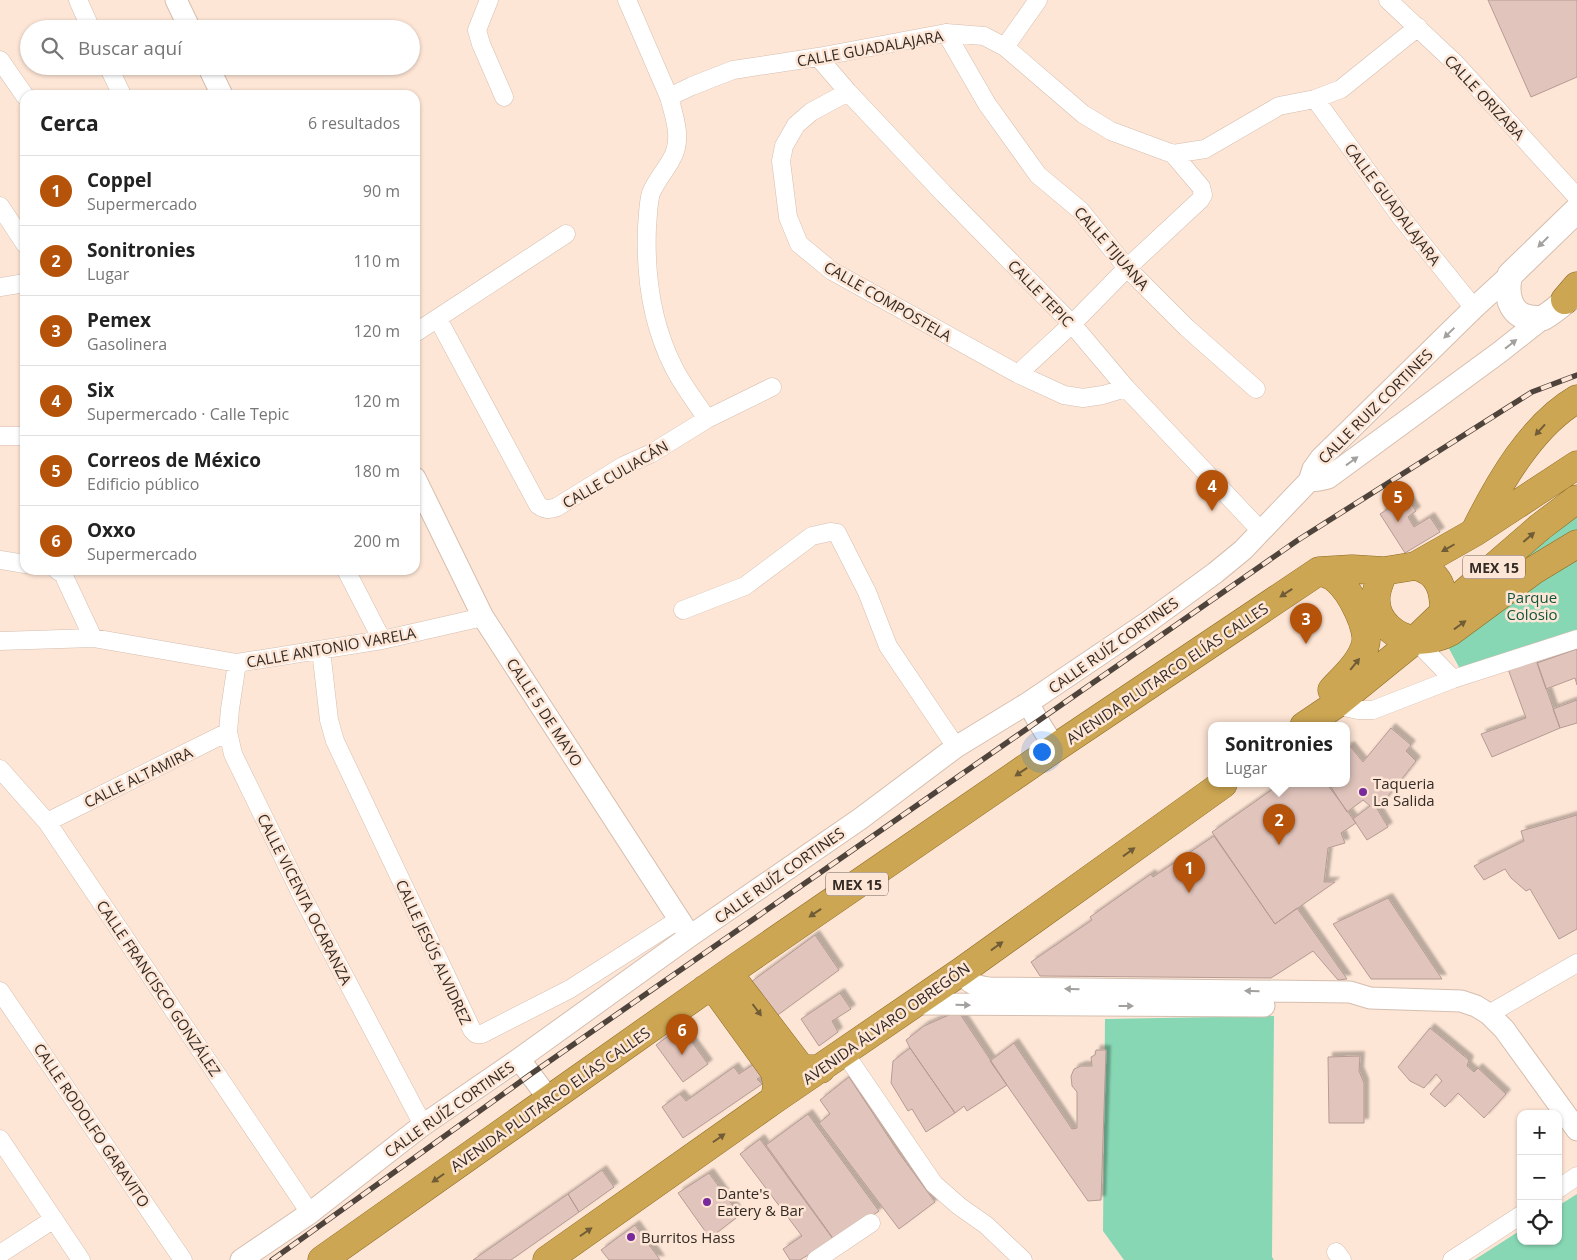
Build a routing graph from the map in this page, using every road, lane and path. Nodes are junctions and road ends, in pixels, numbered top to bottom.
1 (78, 0) edge
2 (176, 0) edge
3 (489, 0) edge
4 (627, 0) edge
5 (1038, 0) edge
6 (1388, 0) edge
7 (87, 20) edge
8 (186, 20) edge
9 (1418, 27) junction
10 (949, 38) junction
11 (1005, 47) junction
12 (818, 57) junction
13 (0, 60) edge
14 (112, 75) edge
15 (212, 75) edge
16 (21, 90) edge
17 (120, 90) edge
18 (220, 90) edge
19 (848, 92) junction
20 (504, 97) dead end
21 (669, 98) junction
22 (1315, 99) junction
23 (1173, 154) junction
24 (1577, 197) edge
25 (1577, 210) edge
26 (11, 214) edge
27 (20, 233) edge
28 (566, 234) dead end
29 (1127, 268) junction
30 (1510, 276) junction
31 (20, 284) edge
32 (0, 287) edge
33 (1573, 293) edge
34 (1474, 308) junction
35 (1543, 318) junction
36 (438, 319) junction
37 (1072, 324) junction
38 (420, 330) edge
39 (1018, 374) junction
40 (772, 387) dead end
41 (1126, 388) junction
42 (1256, 389) dead end
43 (1577, 399) edge
44 (707, 419) junction
45 (0, 436) edge
46 (20, 436) edge
47 (1577, 465) edge
48 (1309, 481) junction
49 (420, 488) edge
50 (1577, 499) edge
51 (1261, 531) junction
52 (1474, 532) junction
53 (1577, 544) edge
54 (0, 560) edge
55 (20, 563) edge
56 (1415, 566) junction
57 (1319, 572) junction
58 (1384, 572) junction
59 (62, 575) edge
60 (349, 575) edge
61 (683, 610) dead end
62 (1444, 612) junction
63 (483, 617) junction
64 (93, 638) junction
65 (382, 640) junction
66 (1415, 640) junction
67 (1577, 640) edge
68 (0, 641) edge
69 (321, 650) junction
70 (237, 663) junction
71 (1453, 679) junction
72 (1028, 703) junction
73 (1335, 705) junction
74 (1303, 722) edge
75 (1310, 722) edge
76 (228, 732) junction
77 (956, 747) junction
78 (1055, 748) junction
79 (0, 769) edge
80 (1219, 787) edge
81 (47, 822) junction
82 (684, 928) junction
83 (1577, 963) edge
84 (734, 969) junction
85 (962, 971) junction
86 (705, 989) junction
87 (0, 991) edge
88 (1370, 998) junction
89 (914, 1004) junction
90 (1482, 1010) junction
91 (844, 1052) junction
92 (520, 1059) junction
93 (821, 1069) junction
94 (775, 1099) junction
95 (549, 1100) junction
96 (423, 1125) junction
97 (1577, 1130) edge
98 (0, 1140) edge
99 (1577, 1176) edge
100 (1562, 1186) edge
101 (310, 1213) junction
102 (1517, 1218) edge
103 (54, 1219) junction
104 (871, 1223) dead end
105 (0, 1254) edge
106 (81, 1260) edge
107 (183, 1260) edge
108 (241, 1260) edge
109 (322, 1260) edge
110 (547, 1260) edge
111 (816, 1260) edge
112 (1023, 1260) edge
113 (1452, 1260) edge

1 - 7 street
2 - 8 street
3 - 20 street
4 - 21 street
5 - 11 street
6 - 9 street, CALLE ORIZABA
9 - 22 street, CALLE GUADALAJARA
9 - 24 street, CALLE ORIZABA
10 - 11 street, CALLE GUADALAJARA
10 - 12 street, CALLE GUADALAJARA
10 - 29 street, CALLE TIJUANA
11 - 23 street, CALLE GUADALAJARA
12 - 19 street, CALLE TEPIC
12 - 21 street, CALLE GUADALAJARA
13 - 16 street
14 - 17 street
15 - 18 street
19 - 37 street, CALLE TEPIC
19 - 39 street, CALLE COMPOSTELA
21 - 44 street
22 - 23 street, CALLE GUADALAJARA
22 - 34 street, CALLE GUADALAJARA
23 - 29 street
25 -> 30 main road, CALLE RUIZ CORTINES
26 - 27 street
28 - 36 street
29 - 37 street
29 - 42 street, CALLE TIJUANA
30 - 34 street, CALLE RUIZ CORTINES
30 - 35 main road
31 - 32 street
33 - 35 main road, CALLE RUIZ CORTINES
34 -> 48 street, CALLE RUIZ CORTINES
48 -> 35 street, CALLE RUIZ CORTINES
36 - 38 street
36 - 44 street, CALLE CULIACÁN
37 - 39 street
37 - 41 street, CALLE TEPIC
39 - 41 street, CALLE COMPOSTELA
40 - 44 street, CALLE CULIACÁN
41 - 51 street, CALLE TEPIC
43 -> 52 highway
45 - 46 street
47 - 52 highway, MEX 15
48 - 51 street, CALLE RUÍZ CORTINES
49 - 63 street, CALLE 5 DE MAYO
62 -> 50 highway, MEX 15
51 - 72 street, CALLE RUÍZ CORTINES
52 -> 56 highway, MEX 15
66 -> 53 highway
54 - 55 street
56 - 58 highway, AVENIDA PLUTARCO ELÍAS CALLES / MEX 15
56 - 62 highway
57 - 58 highway, AVENIDA PLUTARCO ELÍAS CALLES / MEX 15
74 -> 57 highway
57 -> 78 highway, AVENIDA PLUTARCO ELÍAS CALLES / MEX 15
58 - 66 highway
59 - 64 street
60 - 65 street
61 - 77 street
62 - 66 highway, MEX 15
63 - 65 street, CALLE ANTONIO VARELA
63 - 82 street, CALLE 5 DE MAYO
64 - 68 street, CALLE ANTONIO VARELA
64 - 70 street, CALLE ANTONIO VARELA
65 - 69 street, CALLE ANTONIO VARELA
66 - 71 street
66 - 73 highway, MEX 15
67 - 71 street
69 - 70 street, CALLE ANTONIO VARELA
69 - 82 street, CALLE JESÚS ALVIDREZ
70 - 76 street, CALLE VICENTA OCARANZA
71 - 73 street
72 - 77 street, CALLE RUÍZ CORTINES
72 - 78 street
73 - 75 highway, MEX 15
76 - 81 street, CALLE ALTAMIRA
76 - 96 street, CALLE VICENTA OCARANZA
77 - 82 street, CALLE RUÍZ CORTINES
78 -> 84 highway, AVENIDA PLUTARCO ELÍAS CALLES / MEX 15
79 - 81 street, CALLE FRANCISCO GONZÁLEZ
85 -> 80 highway, AVENIDA ÁLVARO OBREGÓN
81 - 101 street, CALLE FRANCISCO GONZÁLEZ
82 - 92 street, CALLE RUÍZ CORTINES
83 - 90 street
84 - 86 highway, AVENIDA PLUTARCO ELÍAS CALLES / MEX 15
84 -> 93 highway
88 -> 85 street
85 - 89 highway, AVENIDA ÁLVARO OBREGÓN
86 - 94 highway
86 - 95 highway, AVENIDA PLUTARCO ELÍAS CALLES / MEX 15
87 - 107 street, CALLE RODOLFO GARAVITO
89 -> 88 street
88 - 90 street
89 - 91 highway, AVENIDA ÁLVARO OBREGÓN
90 - 97 street
91 - 93 highway, AVENIDA ÁLVARO OBREGÓN
91 - 112 street
92 - 95 street
92 - 96 street, CALLE RUÍZ CORTINES
93 - 94 highway, AVENIDA ÁLVARO OBREGÓN
110 -> 94 highway, AVENIDA ÁLVARO OBREGÓN
95 -> 109 highway, AVENIDA PLUTARCO ELÍAS CALLES / MEX 15
96 - 101 street, CALLE RUÍZ CORTINES
98 - 103 street
99 - 100 street
101 - 108 street, CALLE RUÍZ CORTINES
102 - 113 street
103 - 105 street
103 - 106 street
104 - 111 street

